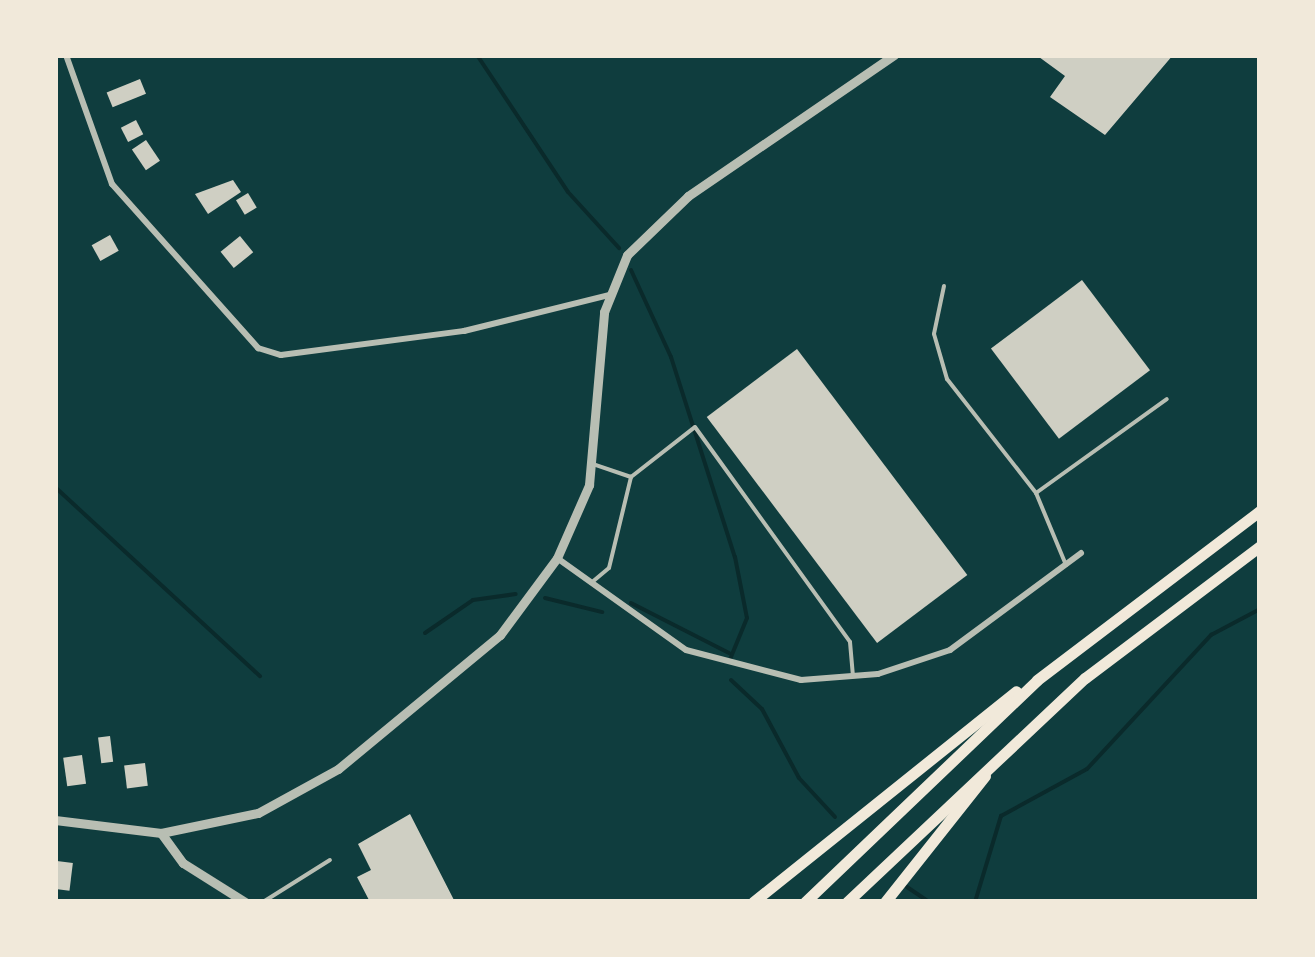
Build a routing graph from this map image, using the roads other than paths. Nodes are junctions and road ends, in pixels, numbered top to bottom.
1 (66, 55) edge
2 (894, 55) edge
3 (944, 286) dead end
4 (609, 295) junction
5 (1167, 400) dead end
6 (594, 464) junction
7 (631, 476) junction
8 (1036, 493) junction
9 (1260, 511) edge
10 (1260, 546) edge
11 (1081, 553) dead end
12 (557, 558) junction
13 (1066, 565) junction
14 (591, 583) junction
15 (854, 677) junction
16 (1037, 680) junction
17 (1014, 742) junction
18 (55, 820) edge
19 (161, 833) junction
20 (330, 860) dead end
21 (245, 902) edge
22 (262, 902) edge
23 (753, 902) edge
24 (805, 902) edge
25 (848, 902) edge
26 (884, 902) edge

1 - 4 street
2 - 4 street
3 - 8 lane
4 - 6 street
5 - 8 lane
6 - 7 lane
6 - 12 street
7 - 14 lane
7 - 15 lane
8 - 13 lane
9 - 16 highway
10 - 17 highway
11 - 13 street
12 - 14 street
12 - 19 street
13 - 15 street
14 - 15 street
16 - 23 highway
16 - 24 highway
17 - 25 highway
17 - 26 highway
18 - 19 street
19 - 21 street
20 - 22 lane

